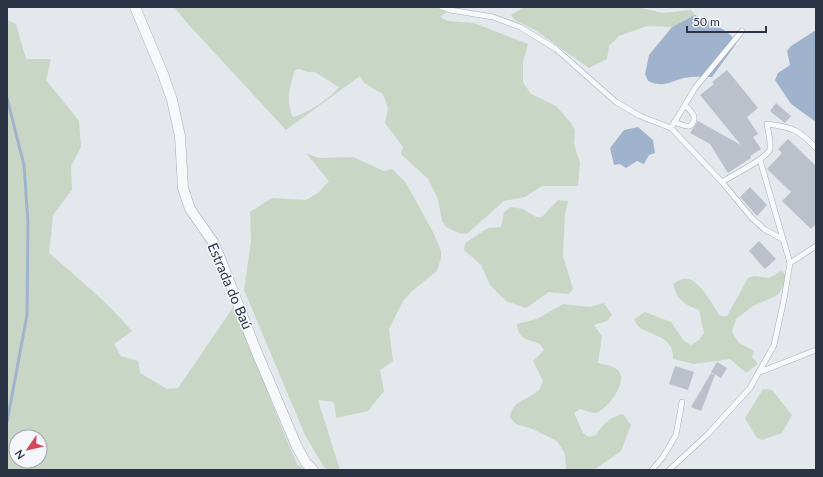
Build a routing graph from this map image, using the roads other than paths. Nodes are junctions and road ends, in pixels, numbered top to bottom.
1 (135, 7) edge
2 (441, 7) edge
3 (742, 31) dead end
4 (685, 105) junction
5 (674, 122) junction
6 (671, 128) junction
7 (816, 148) edge
8 (760, 160) junction
9 (722, 182) junction
10 (782, 240) junction
11 (816, 246) edge
12 (790, 263) junction
13 (816, 350) edge
14 (760, 372) junction
15 (682, 402) dead end
16 (313, 470) edge
17 (652, 470) edge
18 (669, 470) edge

1 - 16 street, Estrada do Baú
2 - 6 lane
3 - 4 lane
4 - 5 lane
4 - 5 lane
5 - 6 lane
6 - 9 lane
7 - 8 lane
8 - 9 lane
8 - 10 lane
9 - 10 lane
10 - 12 lane
11 - 12 lane
12 - 14 lane
13 - 14 lane
14 - 18 lane
15 - 17 lane

